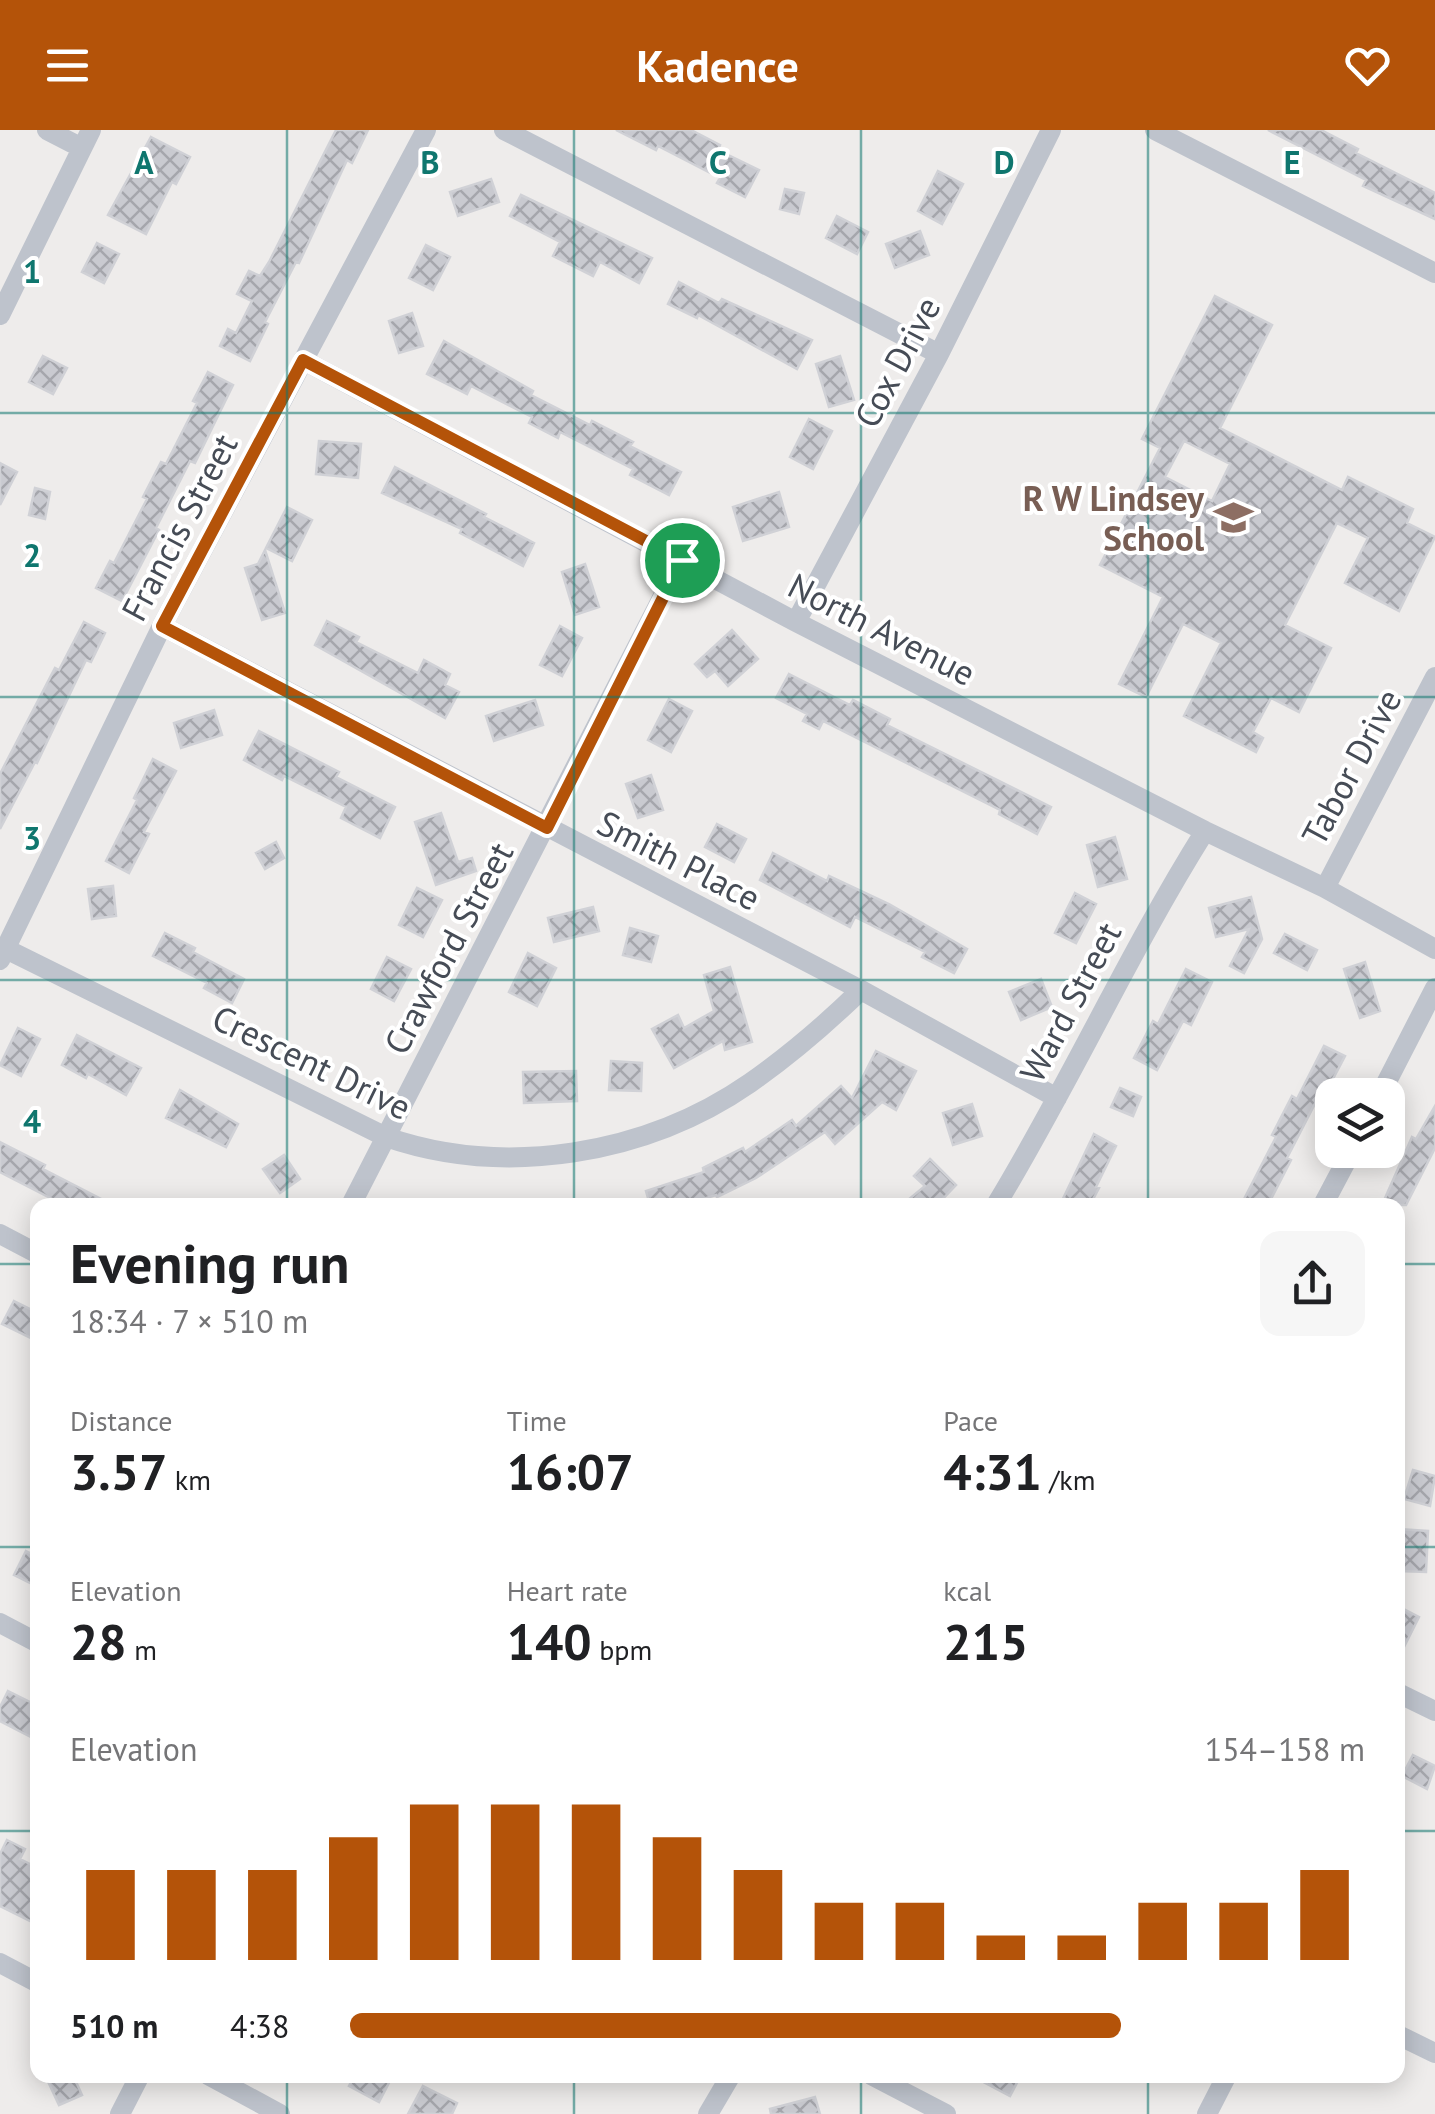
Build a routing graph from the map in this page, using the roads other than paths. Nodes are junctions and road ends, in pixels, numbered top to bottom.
1 (48, 130) edge
2 (426, 130) edge
3 (504, 130) edge
4 (1051, 130) edge
5 (1156, 130) edge
6 (86, 139) edge
7 (1435, 272) edge
8 (0, 315) edge
9 (939, 354) junction
10 (303, 360) junction
11 (682, 560) junction
12 (796, 622) junction
13 (162, 626) junction
14 (1435, 677) edge
15 (547, 828) junction
16 (1205, 830) junction
17 (1324, 888) junction
18 (1435, 949) edge
19 (3, 954) edge
20 (1435, 988) edge
21 (861, 990) junction
22 (1389, 1078) edge
23 (1057, 1098) junction
24 (386, 1137) junction
25 (1343, 1168) edge
26 (355, 1198) edge
27 (1000, 1198) edge
28 (1328, 1198) edge
29 (0, 1234) edge
30 (30, 1250) edge
31 (0, 1623) edge
32 (30, 1638) edge
33 (1405, 1696) edge
34 (1435, 1711) edge
35 (0, 1963) edge
36 (30, 1979) edge
37 (1405, 2038) edge
38 (1435, 2053) edge
39 (136, 2083) edge
40 (223, 2083) edge
41 (726, 2083) edge
42 (886, 2083) edge
43 (1223, 2083) edge
44 (120, 2114) edge
45 (280, 2114) edge
46 (708, 2114) edge
47 (946, 2114) edge
48 (1207, 2114) edge

1 - 6 street
2 - 10 street, Francis Street
3 - 9 street
4 - 9 street, Cox Drive
5 - 7 street
6 - 8 street
9 - 12 street, Cox Drive
10 - 11 street, North Avenue
10 - 13 street, Francis Street
11 - 12 street, North Avenue
11 - 15 street, Crawford Street
12 - 16 street, North Avenue
13 - 15 street, Smith Place
13 - 19 street, Francis Street
14 - 17 street, Tabor Drive
15 - 21 street, Smith Place
15 - 24 street, Crawford Street
16 - 17 street, North Avenue
16 - 23 street, Ward Street
17 - 18 street, North Avenue
19 - 24 street, Crescent Drive
20 - 22 street
21 - 23 street, Smith Place
21 - 24 street, Crescent Drive
23 - 27 street, Ward Street
24 - 26 street, Crawford Street
25 - 28 street
29 - 30 street
31 - 32 street
33 - 34 street
35 - 36 street
37 - 38 street
39 - 44 street
40 - 45 street
41 - 46 street
42 - 47 street
43 - 48 street

